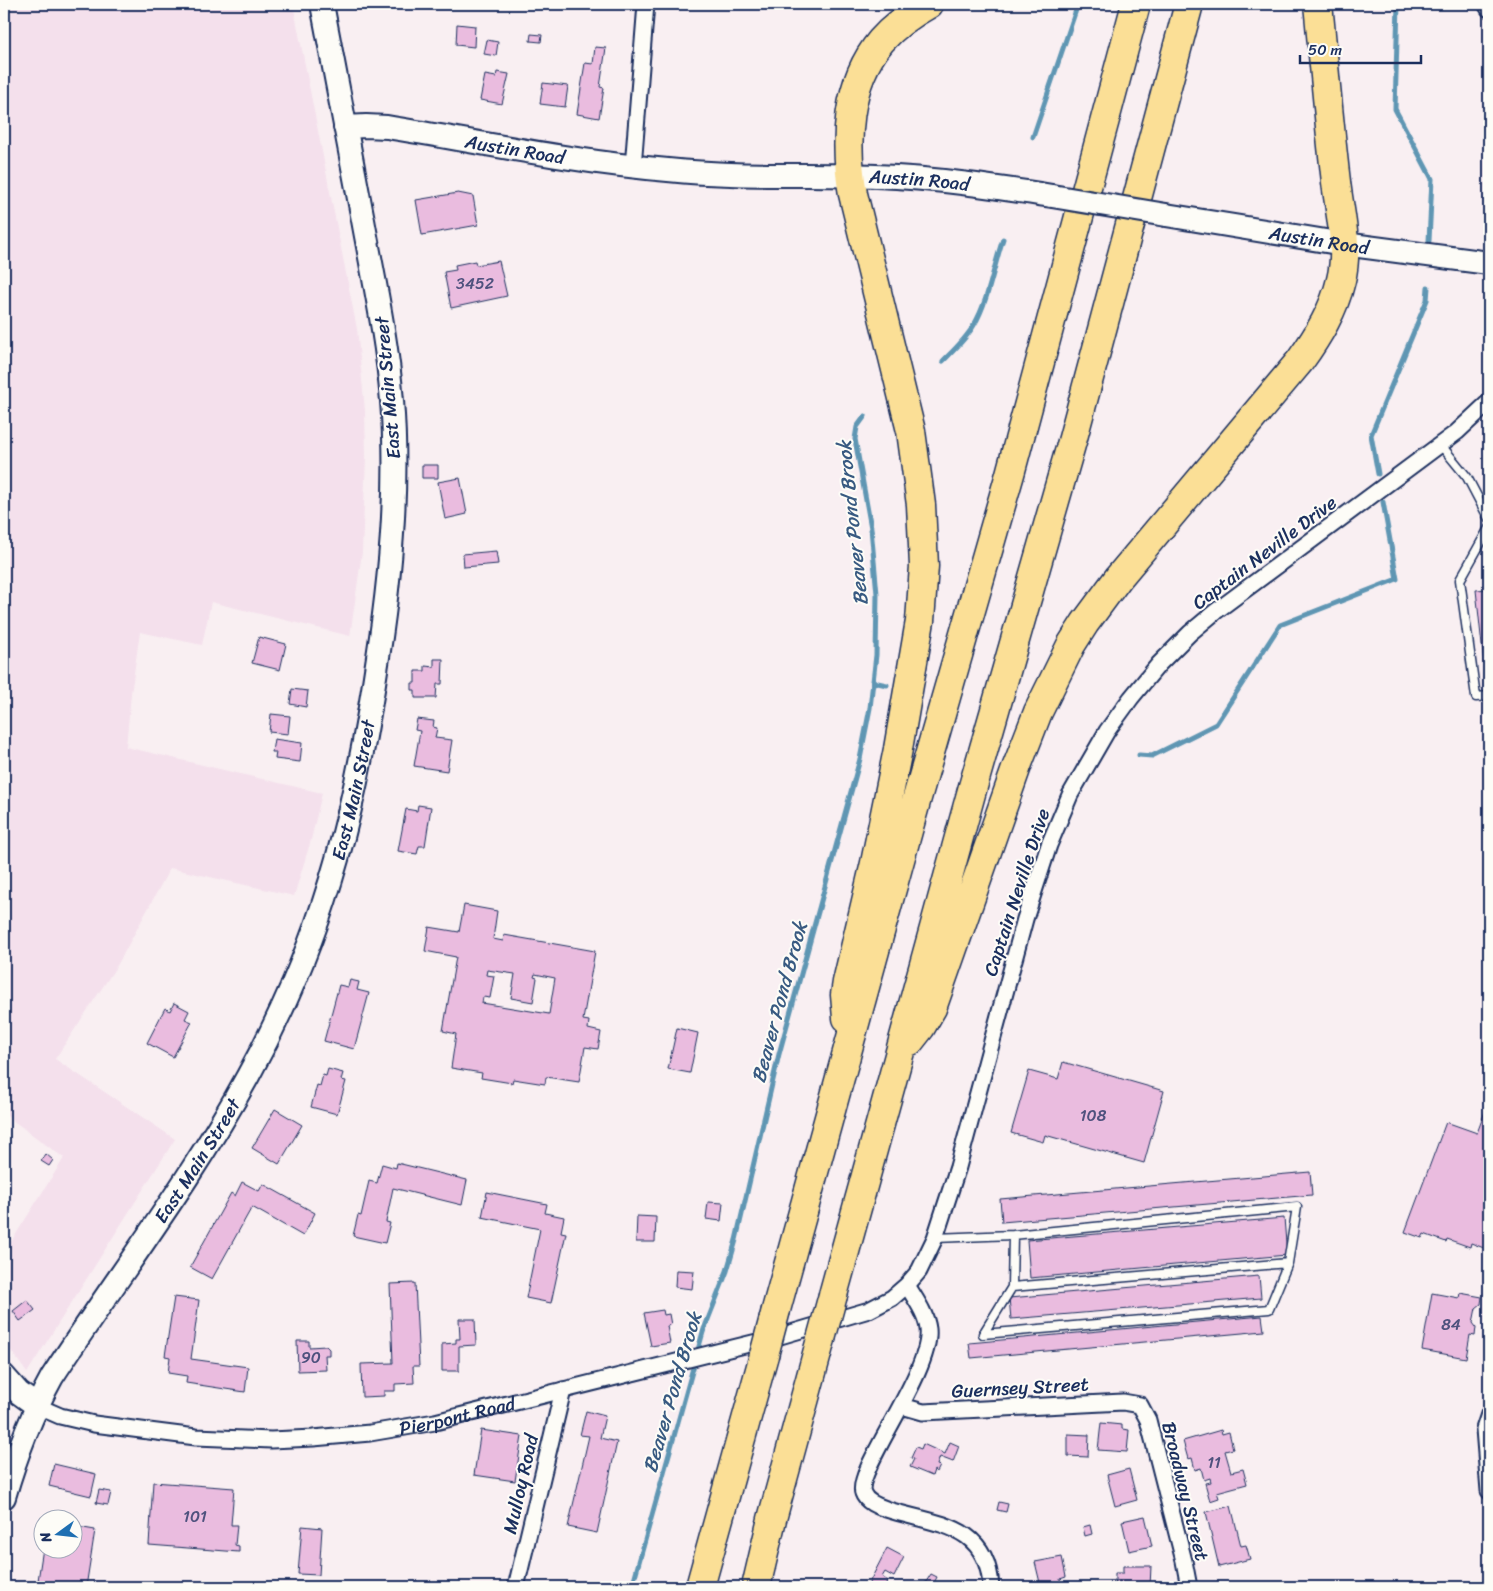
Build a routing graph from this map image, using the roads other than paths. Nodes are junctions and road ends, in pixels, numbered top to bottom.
1 (322, 4) edge
2 (646, 4) edge
3 (928, 4) edge
4 (1136, 4) edge
5 (1189, 4) edge
6 (1318, 4) edge
7 (1486, 4) edge
8 (1489, 9) edge
9 (344, 127) junction
10 (633, 167) junction
11 (850, 176) junction
12 (1344, 244) junction
13 (1489, 263) edge
14 (1489, 404) edge
15 (1440, 444) junction
16 (1489, 519) edge
17 (1489, 528) edge
18 (1489, 696) edge
19 (851, 1040) junction
20 (900, 1051) junction
21 (1013, 1235) junction
22 (936, 1238) junction
23 (1288, 1263) junction
24 (907, 1286) junction
25 (1012, 1287) junction
26 (4, 1376) edge
27 (563, 1390) junction
28 (37, 1406) junction
29 (902, 1406) junction
30 (1140, 1406) joint
31 (1489, 1414) edge
32 (1489, 1491) edge
33 (4, 1497) edge
34 (516, 1587) edge
35 (700, 1587) edge
36 (756, 1587) edge
37 (991, 1587) edge
38 (1189, 1587) edge

1 - 9 main road, East Main Street
2 - 10 street
3 - 11 highway
4 - 19 highway
5 - 20 highway
6 - 12 highway
7 - 8 street
9 - 10 main road, Austin Road
9 - 28 main road, East Main Street
10 - 11 main road, Austin Road
11 - 12 main road, Austin Road, bridge
11 - 19 highway
12 - 13 main road, Austin Road
12 - 20 highway
14 - 15 street, Captain Neville Drive
15 - 16 lane
15 - 22 street, Captain Neville Drive
17 - 18 lane
19 - 35 highway, bridge
20 - 36 highway, bridge
21 - 22 lane
21 - 23 lane
21 - 25 lane
22 - 24 street, Captain Neville Drive
23 - 25 lane
23 - 25 lane
24 - 27 street, Pierpont Road
24 - 29 street
26 - 28 main road, Pierpont Road
27 - 28 street, Pierpont Road
27 - 34 street, Mulloy Road
28 - 33 main road, East Main Street
29 - 30 street, Guernsey Street
29 - 37 street
30 - 38 street, Broadway Street
31 - 32 street

